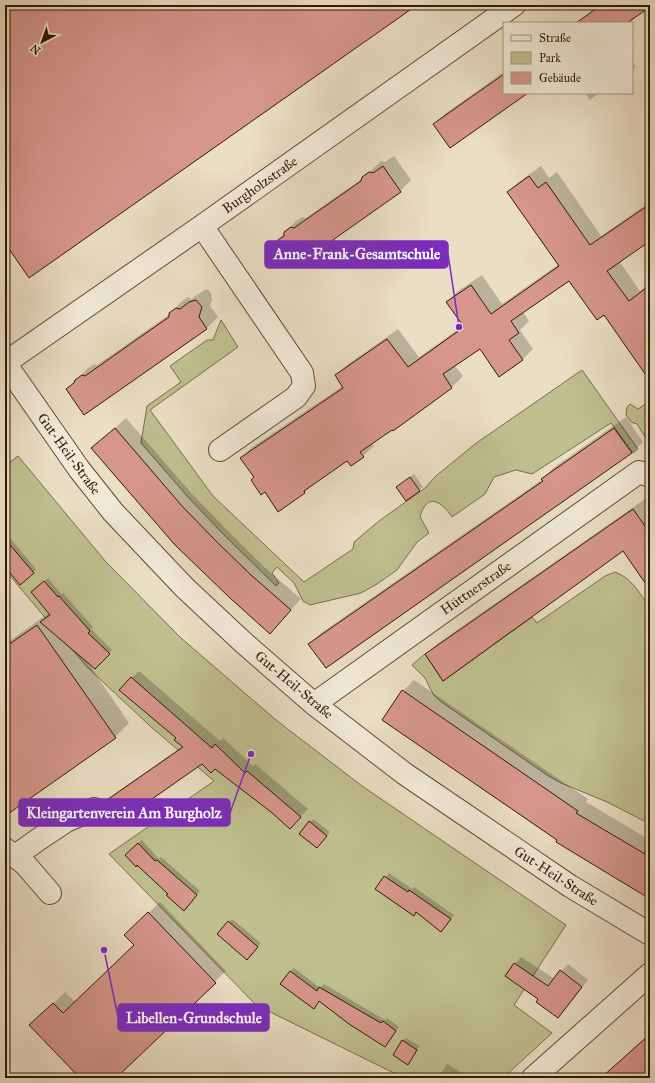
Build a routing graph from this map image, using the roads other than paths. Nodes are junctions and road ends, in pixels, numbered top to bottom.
1 (514, 5) edge
2 (202, 226) junction
3 (5, 363) edge
4 (220, 450) dead end
5 (644, 474) edge
6 (314, 704) junction
7 (94, 809) dead end
8 (10, 852) edge
9 (50, 893) dead end
10 (650, 934) edge
11 (650, 974) edge
12 (533, 1078) edge

1 - 2 street, Burgholzstraße
2 - 3 street, Burgholzstraße
2 - 4 street
3 - 6 street, Gut-Heil-Straße
5 - 6 street, Hüttnerstraße
6 - 10 street, Gut-Heil-Straße
7 - 8 street
8 - 9 street
11 - 12 street

